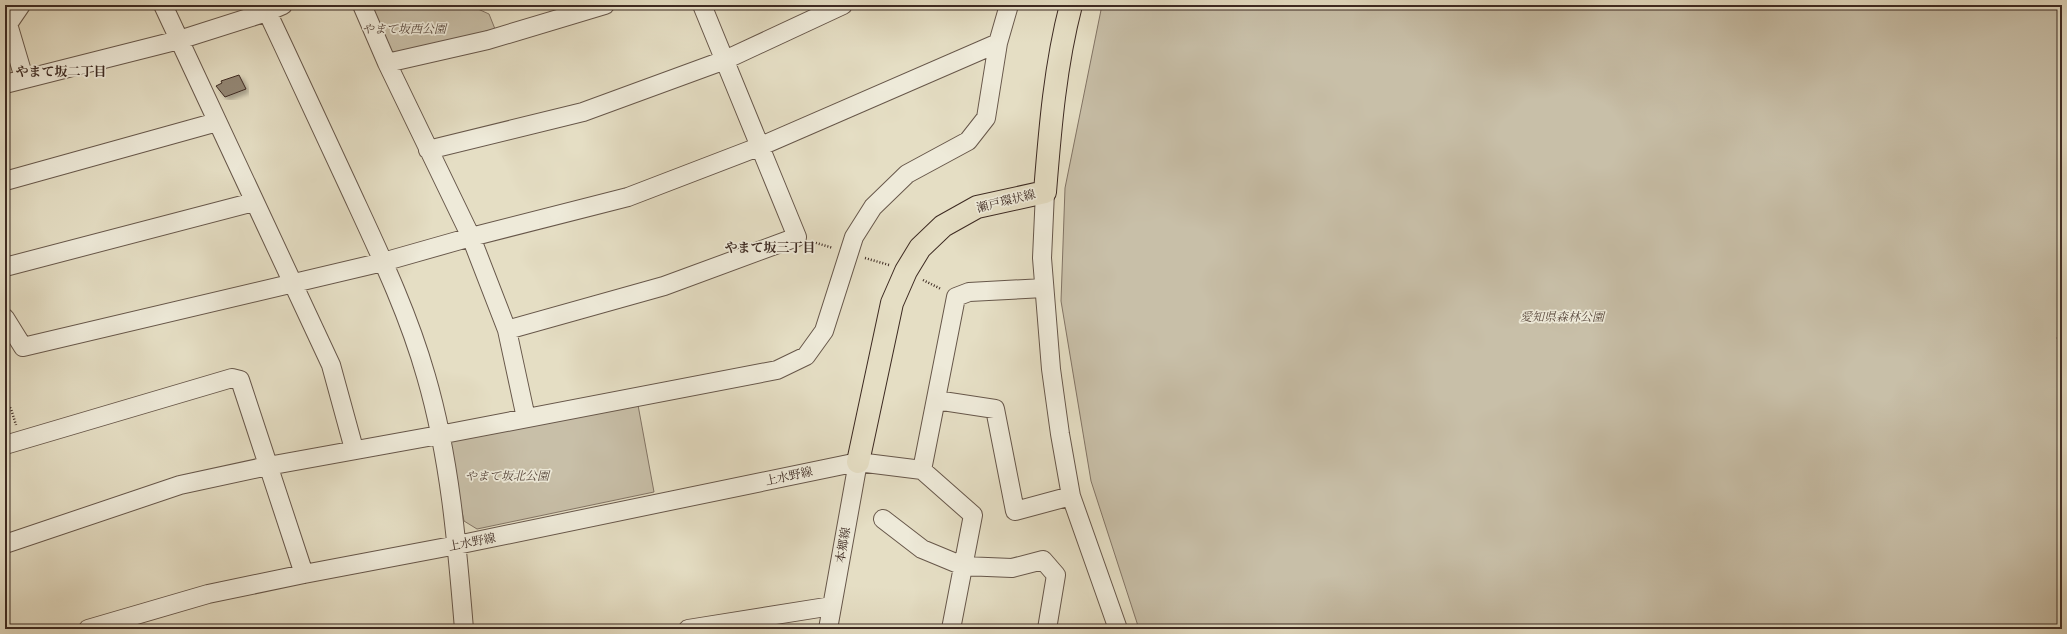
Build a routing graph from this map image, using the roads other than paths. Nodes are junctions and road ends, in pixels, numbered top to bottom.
1 (21, 5) edge
2 (164, 5) edge
3 (362, 5) edge
4 (604, 5) edge
5 (702, 5) edge
6 (843, 5) edge
7 (1008, 5) edge
8 (1071, 5) edge
9 (271, 7) edge
10 (179, 40) junction
11 (998, 43) junction
12 (725, 60) junction
13 (387, 63) junction
14 (24, 78) junction
15 (5, 84) edge
16 (217, 122) junction
17 (761, 146) junction
18 (428, 150) junction
19 (5, 181) edge
20 (1045, 192) junction
21 (254, 202) junction
22 (472, 236) junction
23 (383, 262) junction
24 (5, 267) edge
25 (293, 283) junction
26 (1044, 288) junction
27 (5, 318) edge
28 (507, 330) junction
29 (936, 400) junction
30 (526, 418) junction
31 (439, 435) junction
32 (12, 442) edge
33 (354, 450) junction
34 (858, 462) junction
35 (268, 466) junction
36 (922, 470) junction
37 (1072, 496) junction
38 (882, 519) dead end
39 (5, 544) edge
40 (457, 545) junction
41 (963, 566) junction
42 (304, 574) junction
43 (832, 606) junction
44 (107, 626) edge
45 (695, 628) edge
46 (88, 629) edge
47 (464, 629) edge
48 (828, 629) edge
49 (951, 629) edge
50 (1047, 629) edge
51 (1118, 629) edge

1 - 14 street
2 - 10 street
3 - 13 street
4 - 13 street
5 - 12 street
6 - 12 street
7 - 11 street
8 - 20 main road, 瀬戸環状線
9 - 10 street
9 - 23 street
10 - 14 street
10 - 16 street
11 - 17 street
11 - 30 street
12 - 17 street
12 - 18 street
13 - 18 street
14 - 15 street
16 - 19 street
16 - 21 street
17 - 22 street
17 - 28 street
18 - 22 street
20 - 26 street
20 - 34 main road, 瀬戸環状線
21 - 24 street
21 - 25 street
22 - 23 street
22 - 28 street
23 - 25 street
23 - 31 street
25 - 27 street
25 - 33 street
26 - 29 street
26 - 37 street
28 - 30 street
29 - 36 street
29 - 37 street
30 - 31 street
31 - 33 street
31 - 40 street
32 - 35 street
33 - 35 street
34 - 36 street, 上水野線
34 - 40 street, 上水野線
34 - 43 street, 本郷線
35 - 39 street
35 - 42 street
36 - 41 street
37 - 51 street
38 - 41 street
40 - 42 street, 上水野線
40 - 47 street
41 - 49 street
41 - 50 street
42 - 44 street, 上水野線
43 - 45 street
43 - 48 street, 本郷線
44 - 46 street, 上水野線

